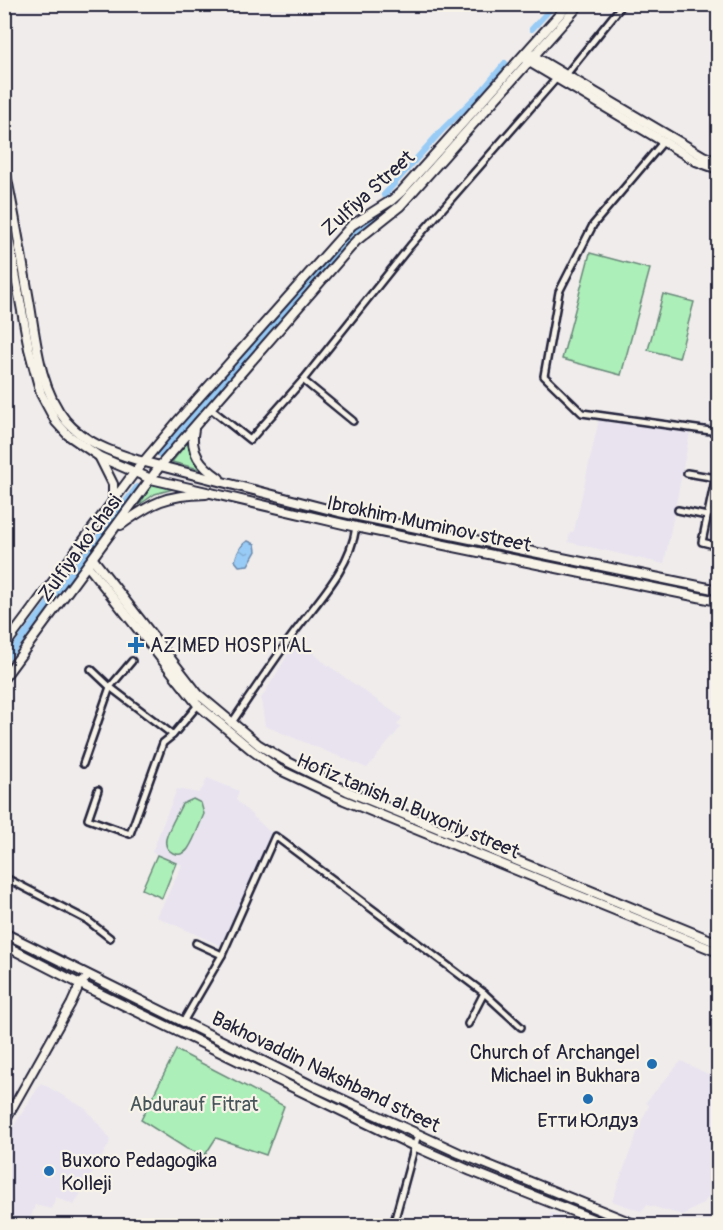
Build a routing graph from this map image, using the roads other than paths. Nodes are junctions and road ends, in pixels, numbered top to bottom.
1 (569, 4) edge
2 (580, 4) edge
3 (623, 4) edge
4 (528, 57) junction
5 (560, 78) junction
6 (664, 141) junction
7 (718, 162) edge
8 (4, 165) edge
9 (718, 170) edge
10 (6, 181) edge
11 (4, 213) edge
12 (303, 380) junction
13 (211, 409) junction
14 (353, 421) dead end
15 (195, 426) junction
16 (718, 432) edge
17 (100, 457) junction
18 (142, 462) junction
19 (160, 466) junction
20 (718, 466) edge
21 (687, 472) dead end
22 (134, 473) junction
23 (151, 478) junction
24 (716, 478) junction
25 (225, 483) junction
26 (219, 494) junction
27 (113, 501) junction
28 (678, 510) dead end
29 (339, 512) junction
30 (708, 514) junction
31 (718, 515) edge
32 (336, 523) junction
33 (356, 527) junction
34 (115, 529) junction
35 (718, 546) edge
36 (90, 563) junction
37 (718, 590) edge
38 (718, 601) edge
39 (4, 647) edge
40 (132, 661) dead end
41 (91, 669) dead end
42 (4, 678) edge
43 (110, 687) junction
44 (197, 700) junction
45 (232, 722) junction
46 (226, 730) junction
47 (173, 735) junction
48 (83, 764) dead end
49 (98, 790) dead end
50 (4, 877) edge
51 (598, 897) junction
52 (4, 933) edge
53 (110, 938) dead end
54 (196, 943) dead end
55 (718, 943) edge
56 (4, 945) edge
57 (718, 952) edge
58 (222, 955) junction
59 (89, 976) junction
60 (80, 984) junction
61 (484, 993) junction
62 (183, 1022) junction
63 (468, 1024) dead end
64 (521, 1027) dead end
65 (4, 1123) edge
66 (418, 1134) junction
67 (414, 1146) junction
68 (393, 1226) edge
69 (610, 1226) edge
70 (639, 1226) edge

1 - 4 main road, Zulfiya Street
2 - 4 main road, Zulfiya Street
3 - 5 street
4 - 5 main road
4 - 13 main road, Zulfiya Street
4 - 18 main road, Zulfiya Street
5 - 6 main road
5 - 7 main road
5 - 12 street
6 - 9 main road
6 - 16 street
8 - 10 main road
10 - 18 main road
11 - 17 main road
12 - 13 street
12 - 14 street
13 - 15 main road, Zulfiya Street
15 - 19 main road, Zulfiya Street
15 - 25 main road
17 - 22 main road
17 - 27 main road
18 - 19 main road, Ibrokhim Muminov street
18 - 22 main road, Zulfiya ko'chasi
19 - 23 main road, Zulfiya ko'chasi
19 - 25 main road, Ibrokhim Muminov street
20 - 24 street
21 - 24 street
22 - 23 main road, Ibrokhim Muminov street
22 - 27 main road, Zulfiya ko'chasi
23 - 26 main road, Ibrokhim Muminov street
23 - 34 main road, Zulfiya ko'chasi
24 - 30 street
25 - 29 main road, Ibrokhim Muminov street
26 - 32 main road, Ibrokhim Muminov street
26 - 34 main road
27 - 39 main road, Zulfiya ko'chasi
28 - 30 street
29 - 32 main road
29 - 37 main road, Ibrokhim Muminov street
30 - 31 street
30 - 35 street
32 - 33 main road, Ibrokhim Muminov street
33 - 38 main road, Ibrokhim Muminov street
33 - 45 street
34 - 36 main road, Zulfiya ko'chasi
36 - 42 main road, Zulfiya ko'chasi
36 - 44 main road
40 - 43 street
41 - 43 street
43 - 47 street
43 - 48 street
44 - 45 main road, Hofiz tanish al Buxoriy street
44 - 46 main road, Hofiz tanish al Buxoriy street
44 - 47 street
45 - 46 street
45 - 51 main road, Hofiz tanish al Buxoriy street
46 - 51 main road, Hofiz tanish al Buxoriy street
47 - 49 street
50 - 53 street
51 - 55 main road, Hofiz tanish al Buxoriy street
51 - 57 main road, Hofiz tanish al Buxoriy street
52 - 59 main road, Bakhovaddin Nakshband street
54 - 58 street
56 - 60 main road, Bakhovaddin Nakshband street
58 - 61 street
58 - 62 street
59 - 60 street
59 - 62 main road, Bakhovaddin Nakshband street
60 - 65 street
60 - 67 main road, Bakhovaddin Nakshband street
61 - 63 street
61 - 64 street
62 - 66 main road, Bakhovaddin Nakshband street
66 - 67 street
66 - 70 main road, Bakhovaddin Nakshband street
67 - 68 street
67 - 69 main road, Bakhovaddin Nakshband street

